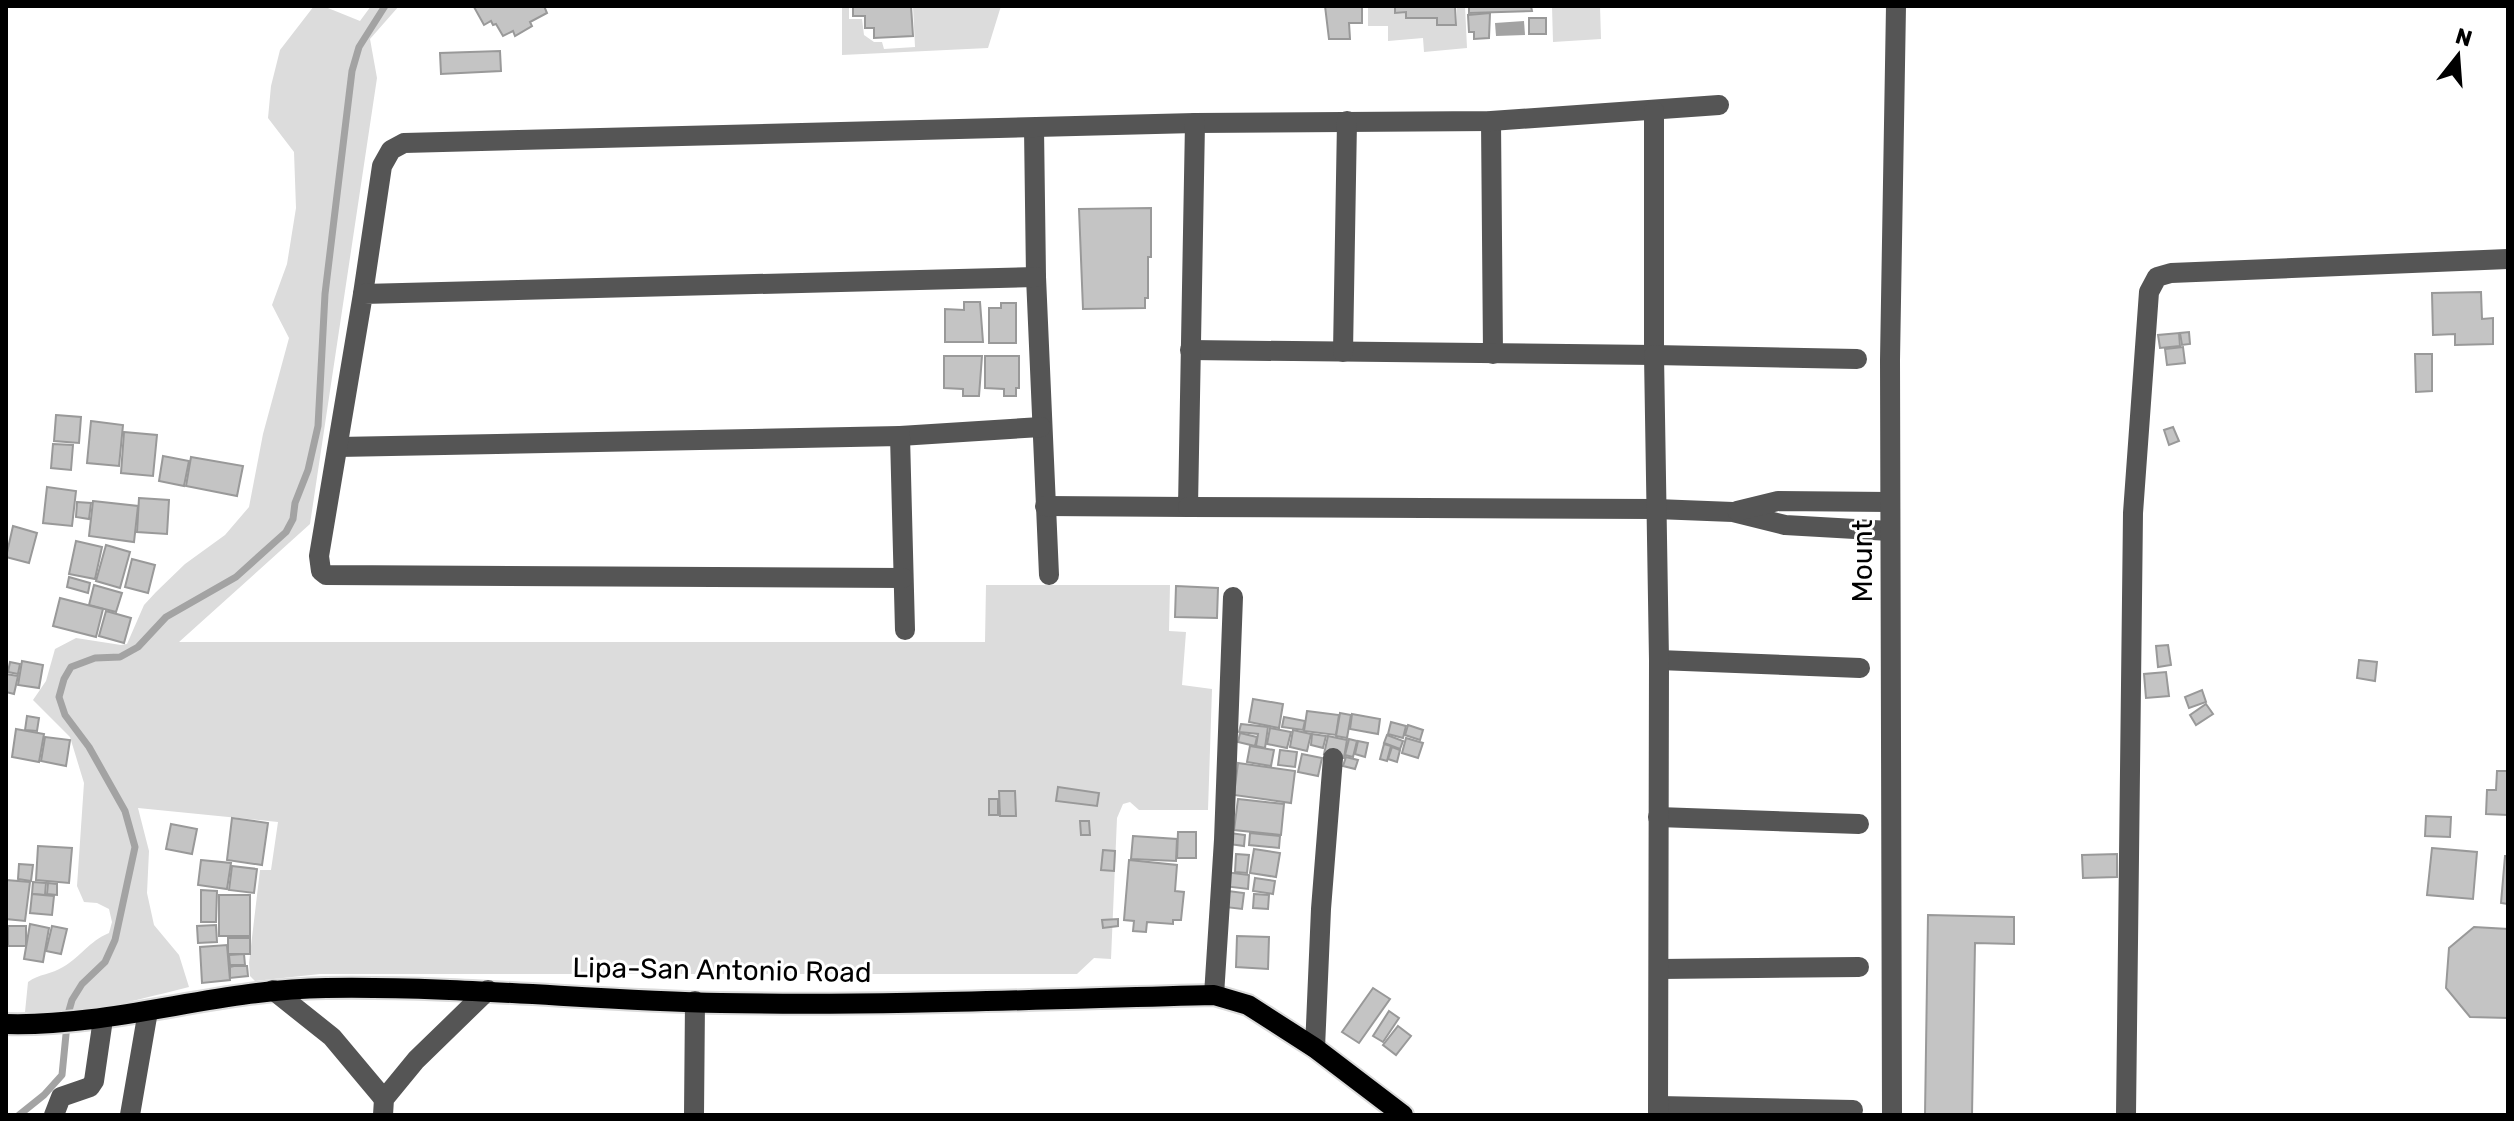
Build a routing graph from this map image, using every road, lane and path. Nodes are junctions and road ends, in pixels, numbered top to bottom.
1 (1896, 6) edge
2 (1719, 105) dead end
3 (1654, 111) junction
4 (1347, 121) junction
5 (1491, 121) junction
6 (1195, 123) junction
7 (1034, 128) junction
8 (2508, 259) edge
9 (1036, 277) junction
10 (363, 294) junction
11 (1190, 350) junction
12 (1343, 352) junction
13 (1493, 354) junction
14 (1654, 355) junction
15 (1857, 359) dead end
16 (1041, 427) junction
17 (900, 436) junction
18 (338, 447) junction
19 (1890, 502) junction
20 (1045, 506) junction
21 (1188, 507) junction
22 (1656, 509) junction
23 (1733, 512) junction
24 (1890, 531) junction
25 (1049, 575) dead end
26 (903, 578) junction
27 (1233, 597) dead end
28 (905, 630) dead end
29 (1659, 660) junction
30 (1860, 668) dead end
31 (1333, 758) dead end
32 (1658, 817) junction
33 (1859, 824) dead end
34 (1859, 967) dead end
35 (1660, 969) junction
36 (273, 990) junction
37 (488, 990) junction
38 (1214, 995) junction
39 (695, 1001) junction
40 (148, 1011) junction
41 (99, 1019) junction
42 (6, 1024) edge
43 (1315, 1048) junction
44 (384, 1107) edge
45 (1659, 1110) edge
46 (1853, 1110) dead end
47 (54, 1115) edge
48 (130, 1115) edge
49 (694, 1115) edge
50 (1403, 1115) edge
51 (1892, 1115) edge
52 (2126, 1115) edge

1 - 19 street, Mount
2 - 3 street
3 - 5 street
3 - 14 street
4 - 5 street
4 - 6 street
4 - 12 street
5 - 13 street
6 - 7 street
6 - 11 street
7 - 9 street
7 - 10 street
8 - 52 street
9 - 10 street
9 - 16 street
10 - 18 street
11 - 12 street
11 - 21 street
12 - 13 street
13 - 14 street
14 - 15 street
14 - 22 street
16 - 17 street
16 - 20 street
17 - 18 street
17 - 26 street
18 - 26 street
19 - 23 street
19 - 24 street, Mount
20 - 21 street
20 - 25 street
21 - 22 street
22 - 23 street
22 - 29 street
23 - 24 street
24 - 51 street, Mount
26 - 28 street
27 - 38 street
29 - 30 street
29 - 32 street
31 - 43 street
32 - 33 street
32 - 35 street
34 - 35 street
35 - 45 street
36 - 37 main road, Lipa-San Antonio Road
36 - 40 main road, Lipa-San Antonio Road
36 - 44 street
37 - 39 main road, Lipa-San Antonio Road
37 - 44 street
38 - 39 main road, Lipa-San Antonio Road
38 - 43 main road, Lipa-San Antonio Road
39 - 49 street
40 - 41 main road, Lipa-San Antonio Road
40 - 48 street
41 - 42 main road, Lipa-San Antonio Road
41 - 47 street
43 - 50 main road, Lipa-San Antonio Road
45 - 46 street

